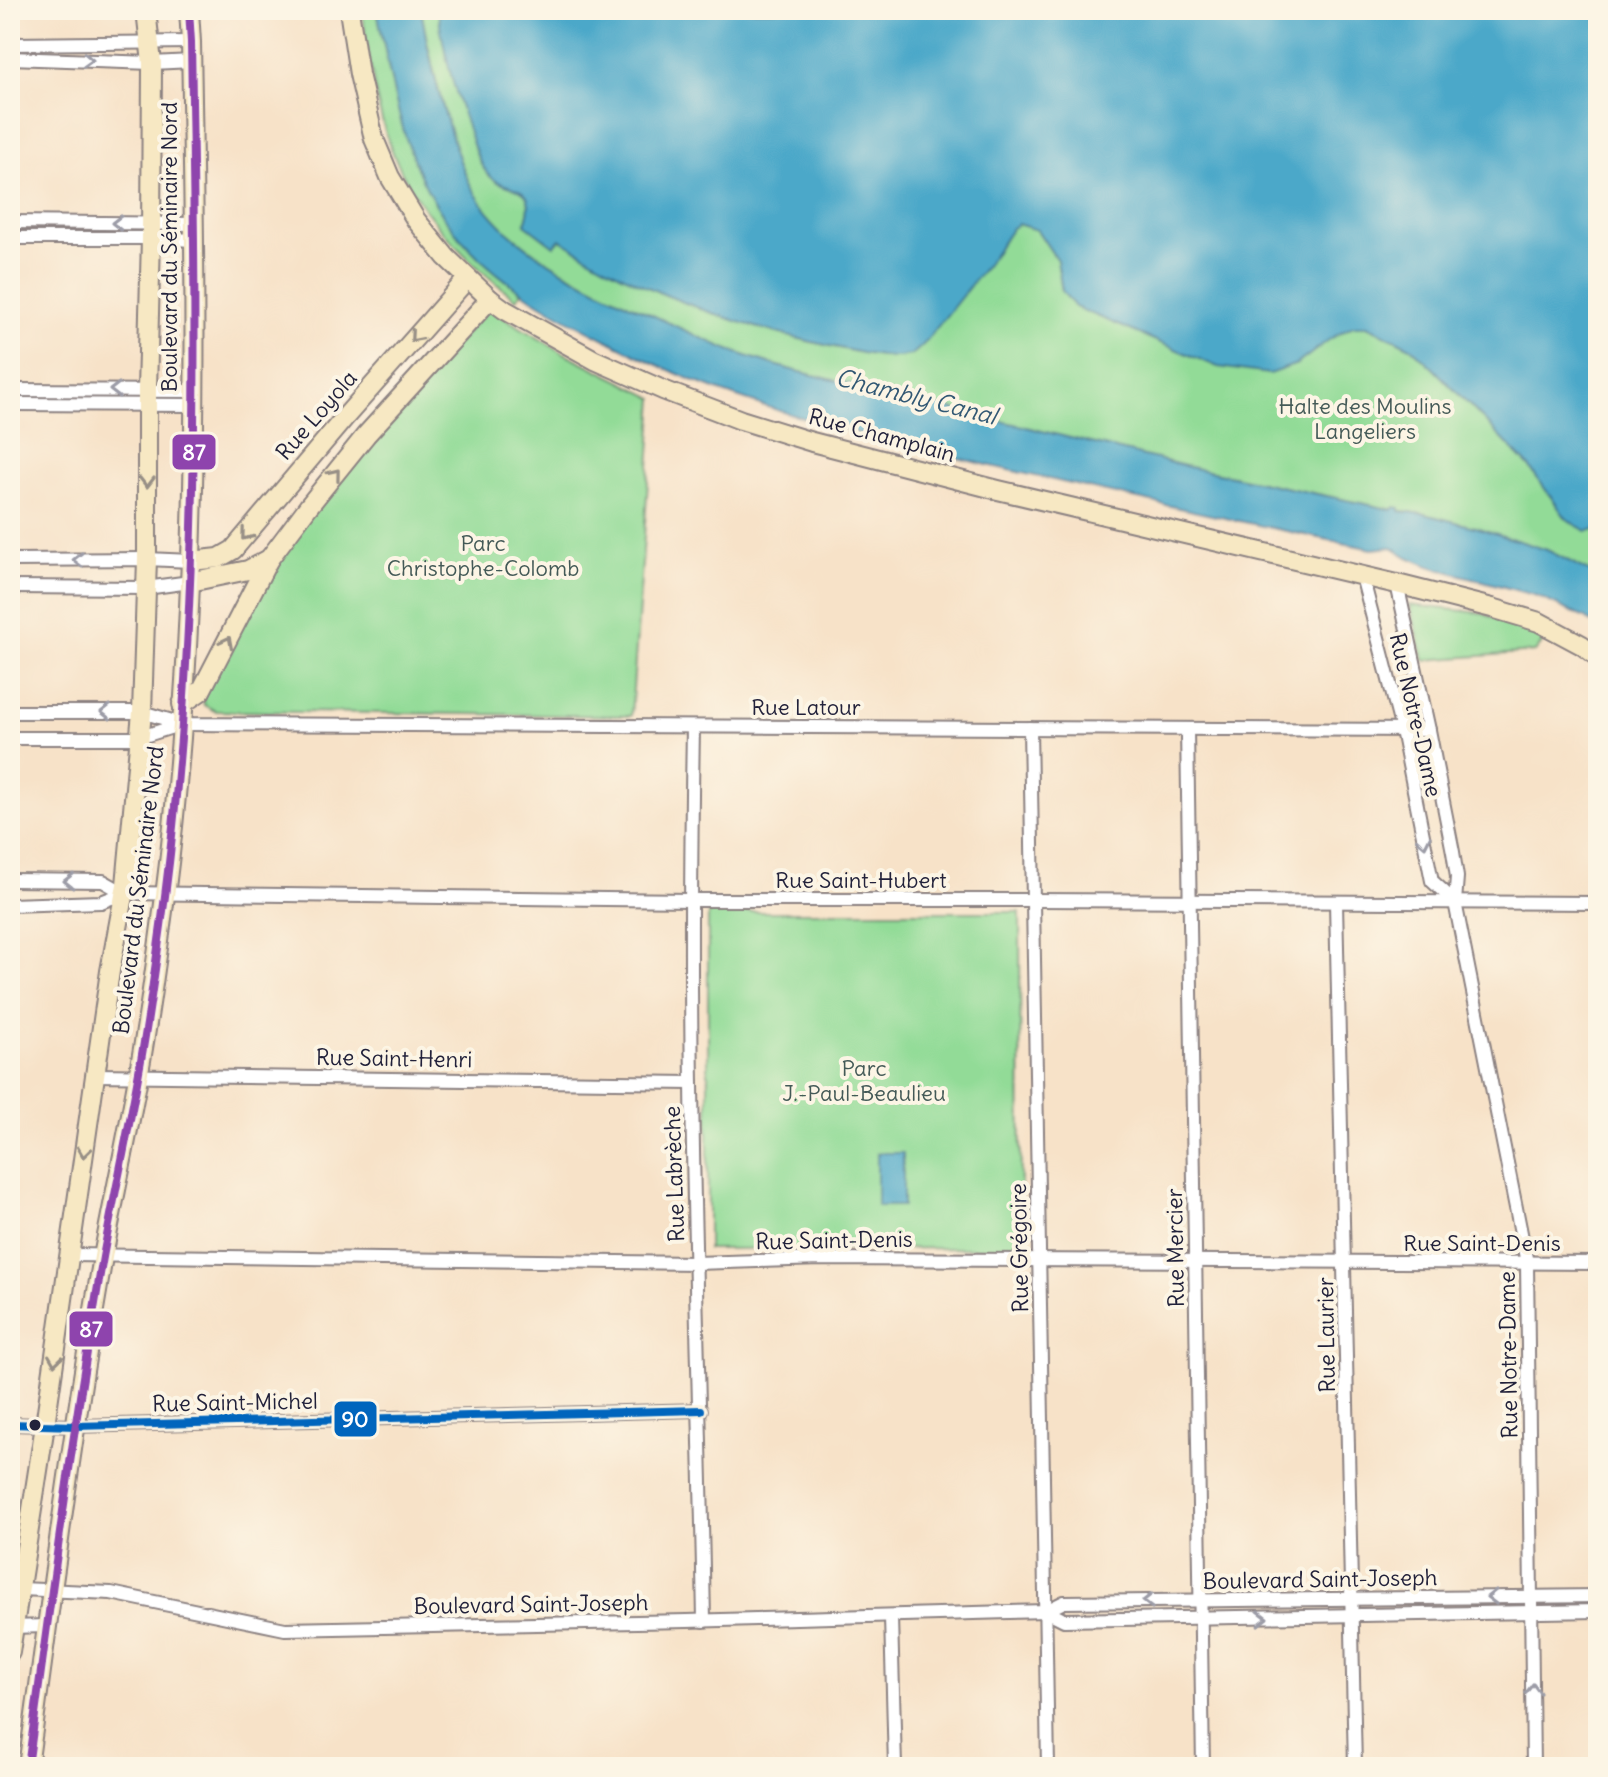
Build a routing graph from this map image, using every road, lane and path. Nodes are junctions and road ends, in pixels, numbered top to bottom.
1 (146, 10) edge
2 (189, 10) edge
3 (349, 10) edge
4 (191, 42) junction
5 (150, 43) junction
6 (10, 44) edge
7 (10, 58) edge
8 (192, 61) junction
9 (152, 63) junction
10 (10, 222) edge
11 (151, 231) junction
12 (194, 232) junction
13 (10, 238) edge
14 (467, 279) junction
15 (490, 299) junction
16 (10, 390) edge
17 (147, 397) junction
18 (193, 398) junction
19 (10, 404) edge
20 (346, 416) junction
21 (366, 435) junction
22 (147, 559) junction
23 (269, 559) junction
24 (10, 560) edge
25 (191, 561) junction
26 (1362, 576) junction
27 (190, 582) junction
28 (1397, 584) junction
29 (10, 587) edge
30 (146, 588) junction
31 (1598, 657) edge
32 (182, 704) junction
33 (10, 712) edge
34 (73, 712) junction
35 (142, 712) junction
36 (182, 724) junction
37 (693, 727) junction
38 (1030, 728) junction
39 (1187, 729) junction
40 (1402, 730) junction
41 (1429, 730) junction
42 (10, 738) edge
43 (73, 738) junction
44 (138, 738) junction
45 (10, 880) edge
46 (124, 893) junction
47 (165, 894) junction
48 (691, 900) junction
49 (1033, 900) junction
50 (1190, 901) junction
51 (1336, 902) junction
52 (1455, 902) junction
53 (1598, 903) edge
54 (10, 905) edge
55 (95, 1075) junction
56 (139, 1075) junction
57 (692, 1083) junction
58 (70, 1255) junction
59 (104, 1255) junction
60 (1039, 1260) junction
61 (1195, 1261) junction
62 (1344, 1262) junction
63 (696, 1263) junction
64 (1527, 1263) junction
65 (1598, 1263) edge
66 (701, 1410) junction
67 (10, 1424) edge
68 (45, 1425) junction
69 (75, 1426) junction
70 (21, 1589) junction
71 (53, 1590) junction
72 (1598, 1596) edge
73 (1532, 1597) junction
74 (1351, 1599) junction
75 (1201, 1601) junction
76 (1046, 1611) junction
77 (1598, 1611) edge
78 (1532, 1612) junction
79 (1351, 1616) junction
80 (891, 1617) junction
81 (1201, 1619) junction
82 (704, 1621) junction
83 (47, 1626) junction
84 (12, 1627) edge
85 (10, 1652) edge
86 (28, 1767) edge
87 (895, 1767) edge
88 (1048, 1767) edge
89 (1203, 1767) edge
90 (1355, 1767) edge
91 (1533, 1767) edge

1 - 5 main road, Boulevard du Séminaire Nord
2 - 4 main road, Boulevard du Séminaire Nord
3 - 14 main road, Rue Champlain
4 - 5 street
4 - 8 main road, Boulevard du Séminaire Nord
5 - 6 street
5 - 9 main road, Boulevard du Séminaire Nord
7 -> 9 street
8 - 9 street
8 - 12 main road, Boulevard du Séminaire Nord
9 - 11 main road, Boulevard du Séminaire Nord
11 -> 10 street
11 - 12 street
11 - 13 street
11 - 17 main road, Boulevard du Séminaire Nord
12 - 18 main road, Boulevard du Séminaire Nord
14 - 15 main road, Rue Champlain
14 -> 20 main road, Rue Loyola
15 - 21 main road
15 - 26 main road, Rue Champlain
17 -> 16 street
17 - 18 street
17 - 19 street
17 -> 22 main road, Boulevard du Séminaire Nord
18 - 25 main road, Boulevard du Séminaire Nord
20 - 21 main road
20 -> 25 main road, Rue Loyola
23 -> 21 main road
22 -> 24 street
22 - 25 street
22 - 30 main road, Boulevard du Séminaire Nord
23 - 27 main road
32 -> 23 main road
25 - 27 main road, Boulevard du Séminaire Nord
26 - 28 main road, Rue Champlain
26 - 40 street, Rue Notre-Dame
27 - 30 street
27 - 32 main road, Boulevard du Séminaire Nord
28 - 31 main road, Rue Champlain
28 - 41 street, Rue Notre-Dame
29 - 30 street
30 - 35 main road, Boulevard du Séminaire Nord
32 - 36 main road, Boulevard du Séminaire Nord
33 - 34 street, Rue Latour
35 -> 34 street, Rue Latour
34 - 43 street
35 - 36 street, Rue Latour
35 - 44 main road, Boulevard du Séminaire Nord
36 - 37 street, Rue Latour
36 - 44 street, Rue Latour
36 - 47 main road, Boulevard du Séminaire Nord
37 - 38 street, Rue Latour
37 - 48 street, Rue Labrèche
38 - 39 street, Rue Latour
38 - 49 street, Rue Grégoire
39 - 40 street, Rue Latour
39 - 50 street, Rue Mercier
40 - 41 street, Rue Latour
40 -> 52 street, Rue Notre-Dame
41 - 52 street, Rue Notre-Dame
42 - 43 street, Rue Latour
43 - 44 street, Rue Latour
44 - 46 main road, Boulevard du Séminaire Nord
46 -> 45 street, Rue Saint-Hubert
46 - 47 street, Rue Saint-Hubert
46 - 54 street, Rue Saint-Hubert
46 - 55 main road, Boulevard du Séminaire Nord
47 - 48 street, Rue Saint-Hubert
47 - 56 main road, Boulevard du Séminaire Nord
48 - 49 street, Rue Saint-Hubert
48 - 57 street, Rue Labrèche
49 - 50 street, Rue Saint-Hubert
49 - 60 street, Rue Grégoire
50 - 51 street, Rue Saint-Hubert
50 - 61 street, Rue Mercier
51 - 52 street, Rue Saint-Hubert
51 - 62 street, Rue Laurier
52 - 53 street, Rue Saint-Hubert
52 - 64 street, Rue Notre-Dame
55 - 56 street, Rue Saint-Henri
55 -> 58 main road, Boulevard du Séminaire Nord
56 - 57 street, Rue Saint-Henri
56 - 59 main road, Boulevard du Séminaire Nord
57 - 63 street, Rue Labrèche
58 - 59 street, Rue Saint-Denis
58 -> 68 main road, Boulevard du Séminaire Nord
59 - 63 street, Rue Saint-Denis
59 - 69 main road, Boulevard du Séminaire Nord
60 - 61 street, Rue Saint-Denis
60 - 63 street, Rue Saint-Denis
60 - 76 street, Rue Grégoire
61 - 62 street, Rue Saint-Denis
61 - 75 street, Rue Mercier
62 - 64 street, Rue Saint-Denis
62 - 74 street, Rue Laurier
63 - 66 street, Rue Labrèche
64 - 65 street, Rue Saint-Denis
64 - 73 street, Rue Notre-Dame
66 - 69 street, Rue Saint-Michel
66 - 82 street, Rue Labrèche
67 - 68 street, Rue Saint-Michel
68 - 69 street, Rue Saint-Michel
68 - 70 main road, Boulevard du Séminaire Nord
69 - 71 main road, Boulevard du Séminaire Nord
70 - 71 street, Boulevard Saint-Joseph
70 - 84 main road, Boulevard du Séminaire Nord
71 - 82 street, Boulevard Saint-Joseph
71 - 83 main road, Boulevard du Séminaire Nord
72 - 73 street, Boulevard Saint-Joseph
73 -> 74 street, Boulevard Saint-Joseph
73 - 78 street, Rue Notre-Dame
74 - 75 street, Boulevard Saint-Joseph
74 - 79 street, Rue Laurier
75 -> 76 street, Boulevard Saint-Joseph
75 - 81 street, Rue Mercier
76 - 80 street, Boulevard Saint-Joseph
76 - 81 street, Boulevard Saint-Joseph
76 - 88 street, Rue Grégoire
77 - 78 street, Boulevard Saint-Joseph
78 - 79 street, Boulevard Saint-Joseph
91 -> 78 street, Rue Notre-Dame
81 -> 79 street, Boulevard Saint-Joseph
79 - 90 street, Rue Laurier
80 - 82 street, Boulevard Saint-Joseph
80 - 87 street
81 - 89 street, Rue Mercier
83 - 84 street
83 - 86 main road, Boulevard du Séminaire Nord
84 - 85 main road, Boulevard du Séminaire Nord

